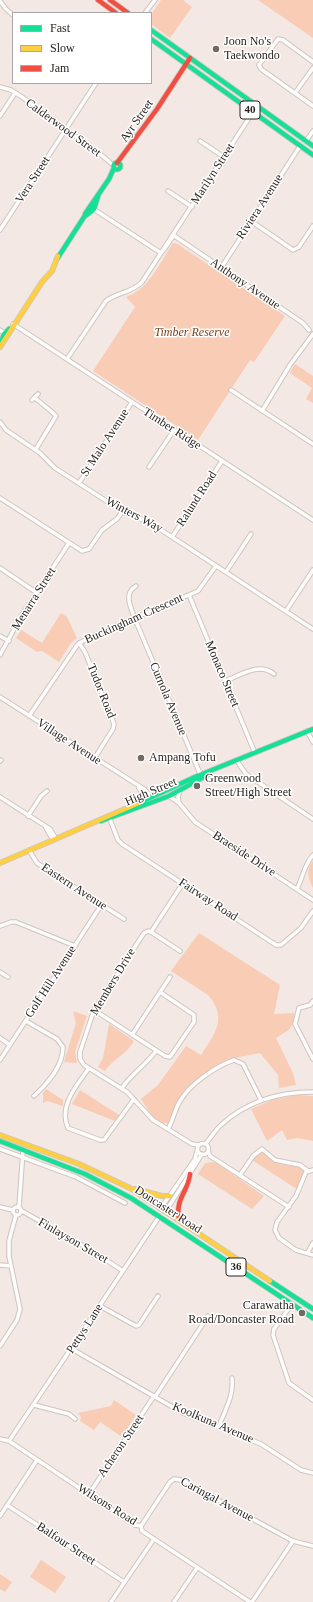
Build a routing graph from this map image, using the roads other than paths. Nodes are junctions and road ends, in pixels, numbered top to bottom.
1 (98, 0) edge
2 (110, 0) edge
3 (155, 0) edge
4 (0, 1) edge
5 (1, 6) edge
6 (115, 12) edge
7 (127, 12) edge
8 (147, 12) edge
9 (12, 14) edge
10 (152, 31) edge
11 (152, 40) edge
12 (190, 58) junction
13 (313, 62) edge
14 (186, 65) junction
15 (313, 68) edge
16 (95, 84) edge
17 (0, 87) edge
18 (15, 93) junction
19 (295, 93) junction
20 (313, 106) edge
21 (253, 112) junction
22 (0, 116) edge
23 (66, 129) junction
24 (313, 131) edge
25 (200, 141) dead end
26 (306, 141) junction
27 (300, 146) junction
28 (313, 146) edge
29 (313, 155) edge
30 (224, 157) junction
31 (117, 166) junction
32 (168, 191) dead end
33 (192, 207) junction
34 (93, 208) junction
35 (251, 221) junction
36 (313, 226) edge
37 (0, 230) edge
38 (173, 235) junction
39 (161, 253) junction
40 (221, 268) junction
41 (14, 325) junction
42 (312, 331) edge
43 (3, 333) edge
44 (0, 346) edge
45 (67, 359) junction
46 (231, 390) dead end
47 (38, 394) dead end
48 (132, 402) junction
49 (260, 410) junction
50 (0, 422) edge
51 (174, 430) junction
52 (313, 444) edge
53 (36, 449) junction
54 (222, 461) junction
55 (150, 467) dead end
56 (79, 483) junction
57 (0, 498) edge
58 (122, 512) junction
59 (313, 520) edge
60 (251, 534) dead end
61 (172, 537) junction
62 (69, 543) junction
63 (216, 566) junction
64 (0, 568) edge
65 (313, 570) edge
66 (226, 572) junction
67 (136, 586) dead end
68 (37, 592) junction
69 (189, 595) junction
70 (286, 611) junction
71 (135, 619) junction
72 (313, 629) edge
73 (0, 638) edge
74 (8, 643) junction
75 (79, 643) junction
76 (0, 655) edge
77 (274, 674) dead end
78 (225, 682) junction
79 (0, 697) edge
80 (29, 716) junction
81 (313, 729) edge
82 (308, 731) junction
83 (313, 742) edge
84 (256, 753) junction
85 (94, 759) junction
86 (238, 761) junction
87 (202, 777) junction
88 (47, 791) dead end
89 (180, 791) junction
90 (169, 796) junction
91 (0, 797) edge
92 (147, 798) junction
93 (179, 803) junction
94 (150, 804) junction
95 (28, 816) junction
96 (109, 817) junction
97 (313, 820) edge
98 (54, 840) junction
99 (29, 850) junction
100 (313, 855) edge
101 (0, 863) edge
102 (183, 884) junction
103 (297, 889) junction
104 (313, 900) edge
105 (102, 904) junction
106 (313, 910) edge
107 (124, 919) dead end
108 (0, 926) edge
109 (151, 932) junction
110 (75, 946) junction
111 (180, 951) dead end
112 (0, 972) edge
113 (8, 977) dead end
114 (170, 977) dead end
115 (160, 992) junction
116 (313, 1001) edge
117 (94, 1010) junction
118 (26, 1021) junction
119 (132, 1035) junction
120 (0, 1038) edge
121 (10, 1045) junction
122 (156, 1051) junction
123 (312, 1054) edge
124 (313, 1059) edge
125 (0, 1060) edge
126 (89, 1068) junction
127 (122, 1088) junction
128 (313, 1092) edge
129 (34, 1096) dead end
130 (134, 1099) junction
131 (261, 1100) junction
132 (168, 1129) junction
133 (0, 1135) edge
134 (0, 1141) edge
135 (205, 1144) junction
136 (198, 1145) junction
137 (0, 1149) edge
138 (23, 1150) junction
139 (197, 1151) junction
140 (208, 1151) junction
141 (202, 1154) junction
142 (22, 1157) junction
143 (313, 1170) edge
144 (308, 1171) junction
145 (190, 1174) junction
146 (240, 1175) junction
147 (130, 1188) junction
148 (170, 1196) junction
149 (125, 1203) dead end
150 (0, 1207) edge
151 (19, 1207) junction
152 (289, 1207) junction
153 (161, 1208) junction
154 (13, 1210) junction
155 (22, 1211) junction
156 (166, 1211) junction
157 (16, 1215) junction
158 (159, 1217) junction
159 (179, 1219) junction
160 (313, 1243) edge
161 (308, 1252) junction
162 (313, 1255) edge
163 (0, 1265) edge
164 (11, 1266) junction
165 (123, 1271) junction
166 (158, 1296) dead end
167 (296, 1298) junction
168 (292, 1304) junction
169 (100, 1306) junction
170 (313, 1309) edge
171 (208, 1316) dead end
172 (313, 1318) edge
173 (0, 1346) edge
174 (72, 1349) junction
175 (232, 1378) dead end
176 (155, 1397) junction
177 (313, 1400) edge
178 (34, 1405) junction
179 (75, 1419) dead end
180 (219, 1426) junction
181 (0, 1439) edge
182 (9, 1441) junction
183 (37, 1460) junction
184 (313, 1473) edge
185 (89, 1494) junction
186 (7, 1505) junction
187 (0, 1516) edge
188 (141, 1526) junction
189 (154, 1539) junction
190 (293, 1541) junction
191 (313, 1546) edge
192 (197, 1568) junction
193 (124, 1582) junction
194 (111, 1602) edge
195 (174, 1602) edge
196 (251, 1602) edge

1 - 6 main road
2 - 7 main road
3 - 8 street
4 - 5 street
5 - 9 street
10 - 12 main road, 40
11 - 14 main road, 40
12 - 14 main road, Ayr Street
12 - 26 main road, 40
13 - 19 street
14 - 21 main road, 40
14 - 31 main road, Ayr Street
15 - 19 street
16 - 23 street, Vera Street
17 - 18 street, Calderwood Street
18 - 22 street
18 - 23 street, Calderwood Street
19 - 20 street
21 - 27 main road, 40
21 - 30 street, Marilyn Street
23 - 31 street, Calderwood Street
23 - 37 street, Vera Street
24 - 26 street
25 - 30 street
26 - 28 main road, 40
27 - 29 main road, 40
27 - 35 street, Riviera Avenue
30 - 33 street, Marilyn Street
31 - 34 main road, Ayr Street
32 - 33 street
33 - 38 street, Marilyn Street
34 - 39 street
34 - 41 main road, Ayr Street
35 - 36 street
35 - 40 street, Riviera Avenue
38 - 39 street, Marilyn Street
38 - 40 street, Anthony Avenue
39 - 45 street, Marilyn Street
40 - 42 street, Anthony Avenue
41 - 43 main road, Ayr Street
41 - 45 street, Timber Ridge
42 - 49 street
43 - 44 main road, Ayr Street
45 - 48 street, Timber Ridge
46 - 49 street
47 - 53 street
48 - 51 street, Timber Ridge
48 - 56 street, St Malo Avenue
49 - 52 street
50 - 53 street, Winters Way
51 - 54 street, Timber Ridge
51 - 55 street
53 - 56 street, Winters Way
54 - 59 street, Timber Ridge
54 - 61 street, Ralund Road
56 - 58 street, Winters Way
57 - 62 street
58 - 61 street, Winters Way
58 - 62 street
60 - 66 street
61 - 63 street, Winters Way
62 - 68 street, Menarra Street
63 - 66 street, Winters Way
63 - 69 street, Buckingham Crescent
64 - 68 street
65 - 70 street
66 - 70 street, Winters Way
67 - 71 street, Curnola Avenue
68 - 74 street, Menarra Street
69 - 71 street, Buckingham Crescent
69 - 78 street, Monaco Street
70 - 72 street, Winters Way
71 - 75 street, Buckingham Crescent
71 - 87 street, Curnola Avenue
73 - 74 street
74 - 76 street, Menarra Street
75 - 80 street, Buckingham Crescent
75 - 85 street, Tudor Road
77 - 78 street
78 - 84 street, Monaco Street
79 - 80 street, Village Avenue
80 - 85 street, Village Avenue
81 - 82 main road, High Street
82 - 83 street
82 - 84 main road, High Street
84 - 86 main road, High Street
85 - 92 street, Village Avenue
86 - 87 main road, High Street
86 - 97 street
87 - 89 main road, High Street
87 - 92 main road, High Street
88 - 95 street
89 - 90 main road, High Street
89 - 93 street
90 - 93 street, Braeside Drive
90 - 94 main road, High Street
91 - 95 street
92 - 94 street, Village Avenue
92 - 96 main road, High Street
93 - 103 street, Braeside Drive
94 - 96 main road, High Street
95 - 98 street
96 - 98 main road, High Street
96 - 102 street, Fairway Road
98 - 99 main road, High Street
99 - 101 main road, High Street
99 - 105 street, Eastern Avenue
100 - 103 street
102 - 106 street, Fairway Road
102 - 109 street, Members Drive
103 - 104 street, Braeside Drive
105 - 107 street, Eastern Avenue
105 - 110 street, Golf Hill Avenue
108 - 110 street
109 - 111 street
109 - 117 street, Members Drive
110 - 118 street, Golf Hill Avenue
112 - 113 street
114 - 115 street
115 - 119 street
115 - 122 street
116 - 123 street
117 - 119 street
117 - 126 street, Members Drive
118 - 121 street, Golf Hill Avenue
118 - 129 street
119 - 122 street
120 - 121 street
121 - 125 street, Golf Hill Avenue
122 - 127 street
123 - 124 street
126 - 127 street, Members Drive
126 - 130 street
127 - 130 street, Members Drive
128 - 131 street
130 - 132 street, Members Drive
131 - 132 street
131 - 135 street
132 - 136 street, Members Drive
133 - 147 main road, Doncaster Road / 36
134 - 138 main road, Doncaster Road / 36
135 - 136 street
135 - 140 street
136 - 139 street
137 - 142 street, Doncaster Road
138 - 142 street
138 - 158 main road, Doncaster Road / 36
139 - 141 street
139 - 148 street
140 - 141 street
140 - 146 street
141 - 145 street
142 - 149 street, Doncaster Road
142 - 151 street
143 - 144 street
144 - 146 street
144 - 152 street
145 - 156 street
145 - 159 main road
146 - 152 street
147 - 148 main road
147 - 153 main road, Doncaster Road / 36
148 - 153 street
150 - 154 street
151 - 154 street
151 - 155 street
152 - 161 street
153 - 156 main road, Doncaster Road / 36
153 - 158 main road
154 - 157 street
155 - 157 street
155 - 165 street, Finlayson Street
156 - 158 main road
156 - 159 main road, Doncaster Road / 36
157 - 164 street
158 - 165 street, Pettys Lane
158 - 168 main road, Doncaster Road / 36
159 - 167 main road, Doncaster Road / 36
160 - 161 street
161 - 162 street
163 - 164 street
164 - 173 street
165 - 169 street, Pettys Lane
166 - 169 street
167 - 168 main road
167 - 170 main road, Doncaster Road / 36
168 - 172 main road, Doncaster Road / 36
168 - 177 street
169 - 174 street, Pettys Lane
171 - 176 street, Acheron Street
174 - 176 street, Koolkuna Avenue
174 - 178 street, Pettys Lane
175 - 180 street
176 - 180 street, Koolkuna Avenue
176 - 185 street, Acheron Street
178 - 179 street
178 - 182 street, Pettys Lane
180 - 184 street, Koolkuna Avenue
181 - 182 street, Wilsons Road
182 - 183 street, Wilsons Road
183 - 185 street, Wilsons Road
183 - 186 street
185 - 188 street, Wilsons Road
186 - 187 street
186 - 193 street, Balfour Street
188 - 189 street, Wilsons Road
188 - 190 street, Caringal Avenue
189 - 192 street, Wilsons Road
189 - 193 street
190 - 191 street, Caringal Avenue
190 - 196 street
192 - 195 street
192 - 196 street, Wilsons Road
193 - 194 street

